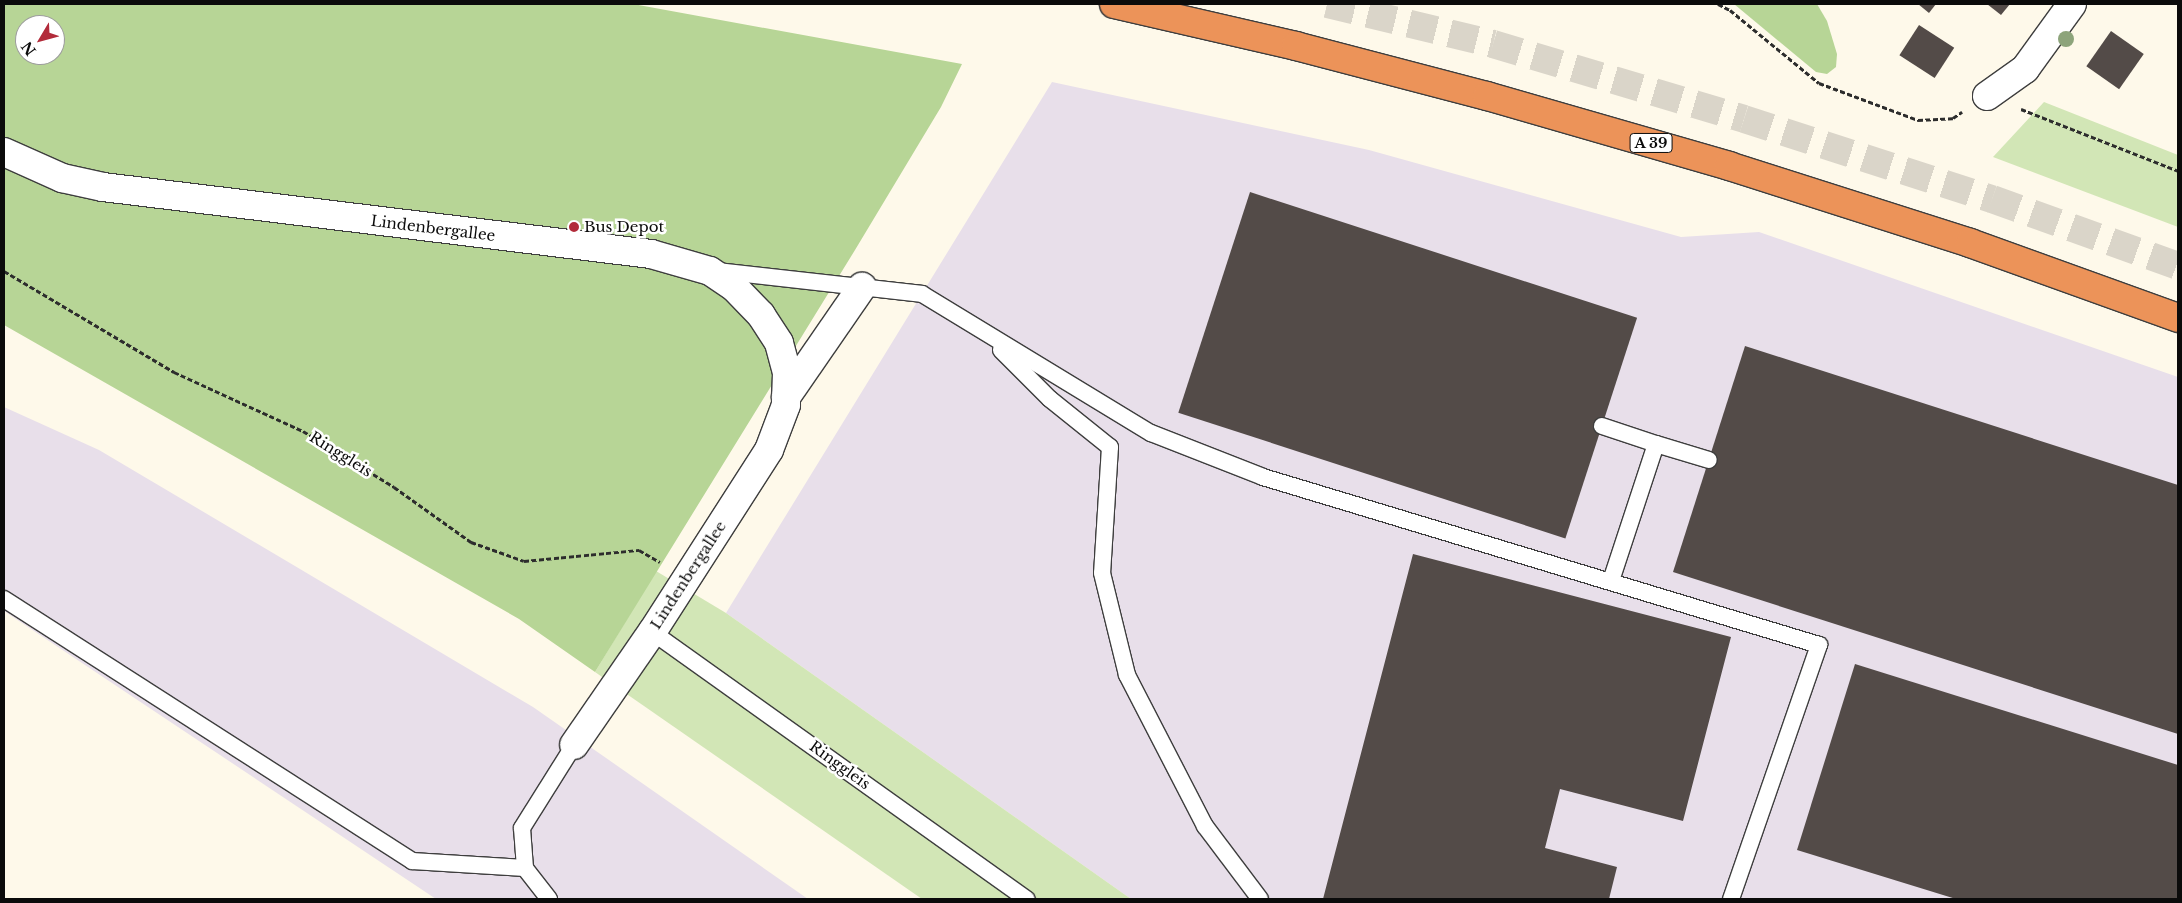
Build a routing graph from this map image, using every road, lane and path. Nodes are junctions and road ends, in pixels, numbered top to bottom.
1 (1114, 4) edge
2 (1718, 4) edge
3 (2072, 4) edge
4 (1987, 96) joint
5 (2037, 116) dead end
6 (4, 152) edge
7 (2178, 171) edge
8 (4, 271) edge
9 (710, 271) junction
10 (862, 286) junction
11 (2178, 318) edge
12 (980, 330) junction
13 (786, 397) junction
14 (1602, 426) dead end
15 (1656, 444) junction
16 (1709, 460) dead end
17 (687, 577) junction
18 (1611, 581) junction
19 (4, 599) edge
20 (652, 632) junction
21 (574, 745) joint
22 (525, 868) junction
23 (549, 899) edge
24 (1027, 899) edge
25 (1260, 899) edge
26 (1731, 899) edge

1 - 11 highway, A 39
2 - 4 path
3 - 4 street
5 - 7 path
6 - 9 street, Lindenbergallee
8 - 17 path, Ringgleis
9 - 10 lane
9 - 13 street, Lindenbergallee
10 - 12 lane
10 - 13 street, Lindenbergallee
12 - 18 lane
12 - 25 lane
13 - 17 street, Lindenbergallee
14 - 15 lane
15 - 16 lane
15 - 18 lane
17 - 20 street, Lindenbergallee
18 - 26 lane
19 - 22 lane
20 - 21 street, Lindenbergallee
20 - 24 lane, Ringgleis
21 - 22 lane
22 - 23 lane

